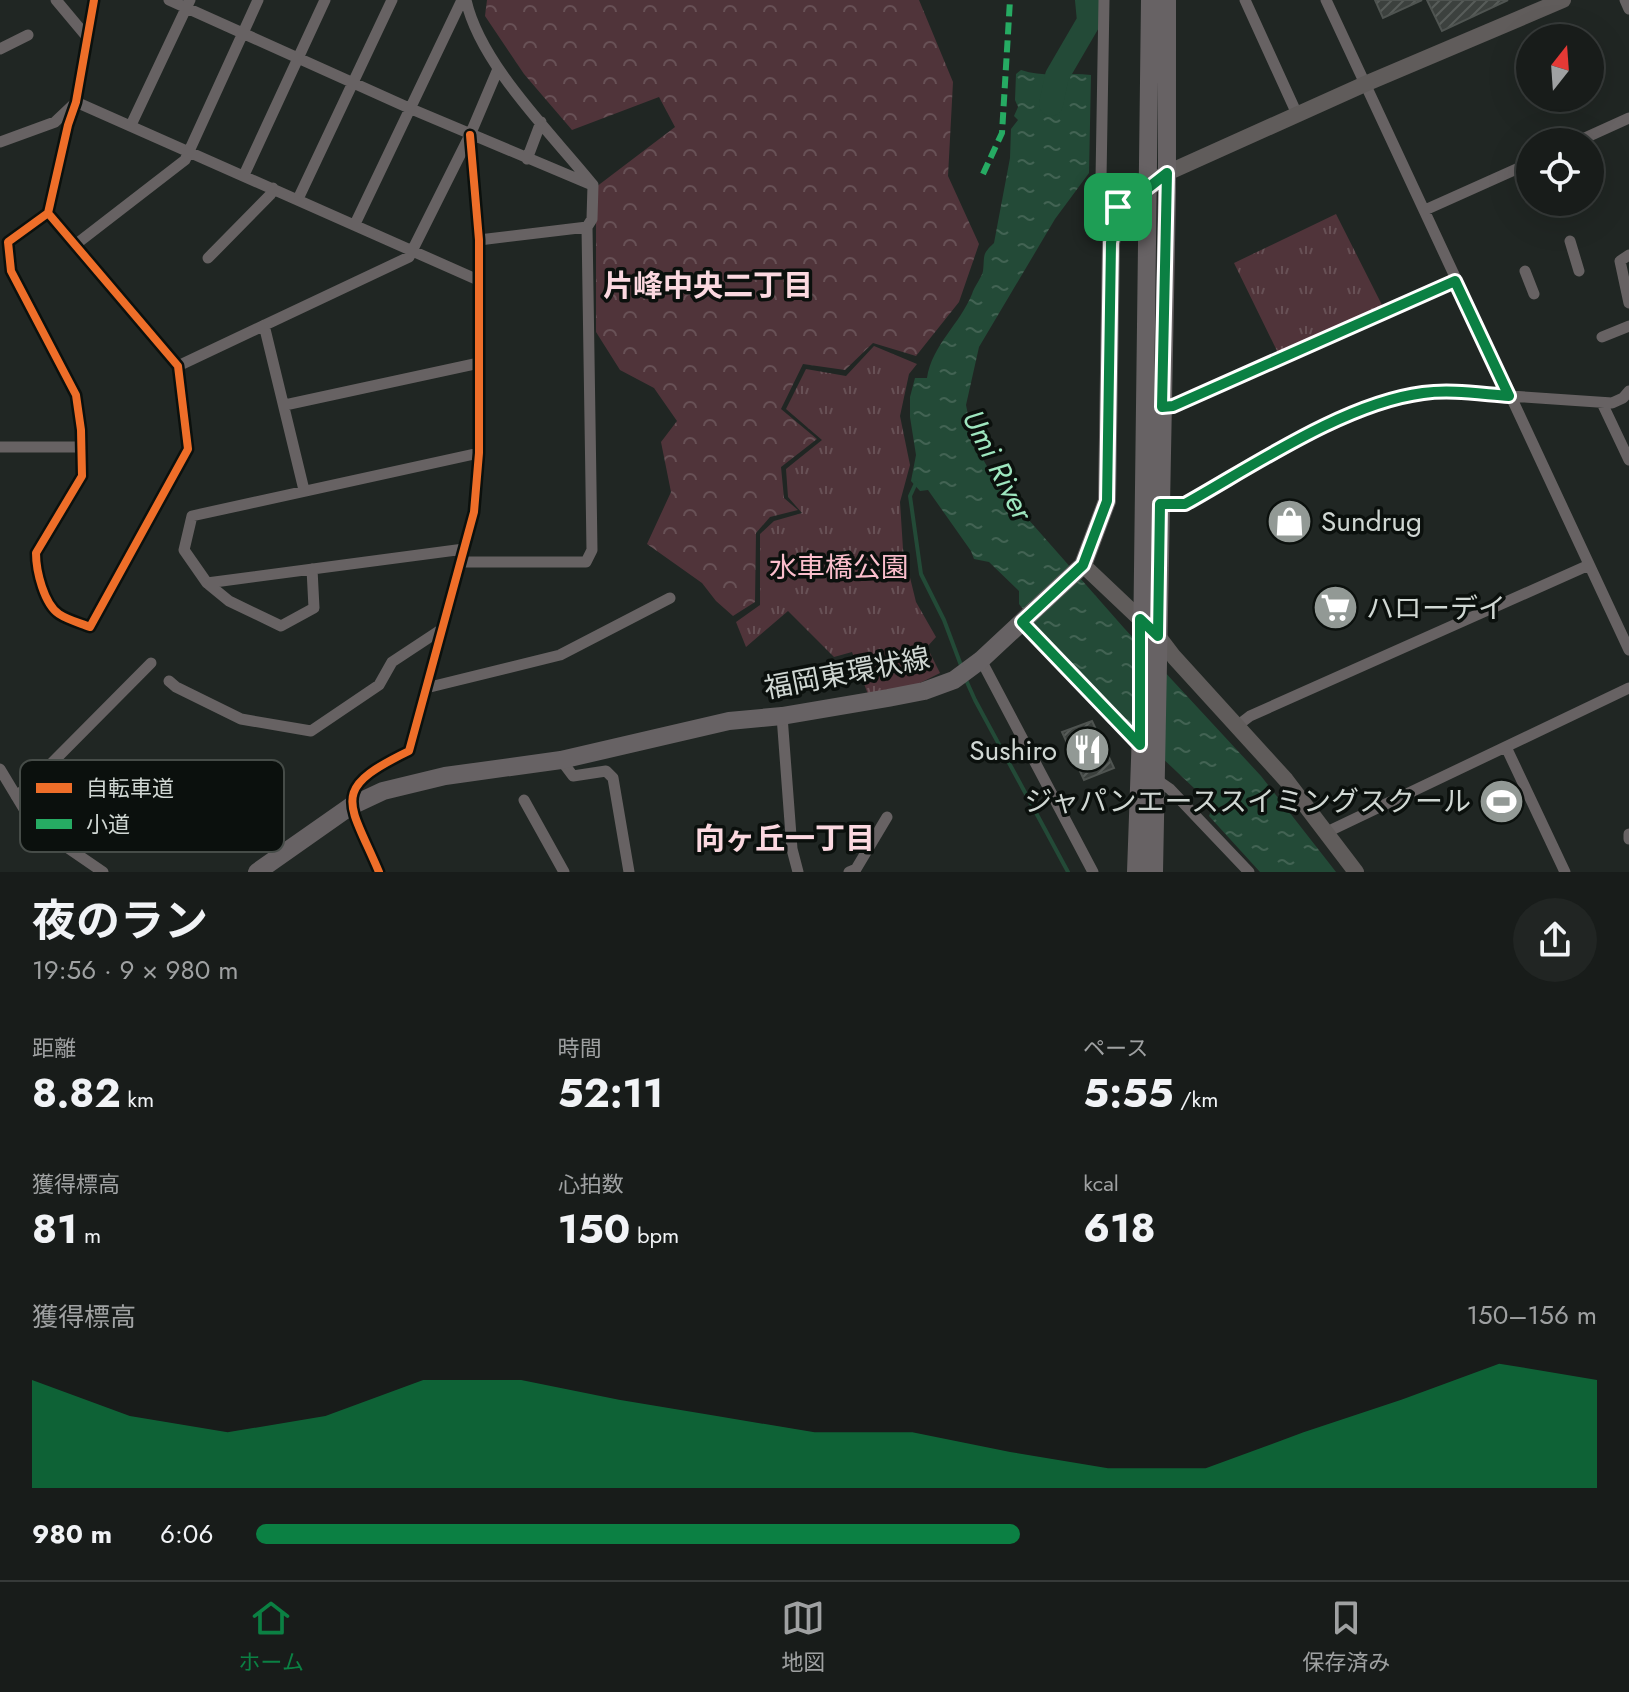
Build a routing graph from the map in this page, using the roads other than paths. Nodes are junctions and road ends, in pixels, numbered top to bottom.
1 (56, 0) edge
2 (94, 0) edge
3 (169, 0) edge
4 (258, 0) edge
5 (325, 0) edge
6 (392, 0) edge
7 (464, 0) edge
8 (1104, 0) edge
9 (1150, 0) edge
10 (1167, 0) edge
11 (1245, 0) edge
12 (1326, 0) edge
13 (1563, 0) edge
14 (1625, 0) edge
15 (189, 4) edge
16 (1629, 9) edge
17 (243, 33) junction
18 (28, 35) dead end
19 (87, 37) junction
20 (0, 49) edge
21 (299, 58) junction
22 (498, 69) junction
23 (354, 83) junction
24 (1365, 84) junction
25 (76, 102) junction
26 (409, 108) junction
27 (1297, 114) junction
28 (1629, 118) edge
29 (541, 122) junction
30 (131, 125) junction
31 (1604, 129) edge
32 (470, 135) junction
33 (0, 142) edge
34 (189, 151) junction
35 (527, 159) junction
36 (1516, 169) edge
37 (1167, 173) junction
38 (244, 175) junction
39 (593, 185) junction
40 (273, 188) junction
41 (1148, 188) junction
42 (298, 199) junction
43 (1118, 207) junction
44 (1425, 210) junction
45 (48, 213) junction
46 (355, 224) junction
47 (587, 227) junction
48 (479, 240) junction
49 (1570, 241) dead end
50 (75, 245) junction
51 (412, 250) junction
52 (1629, 255) edge
53 (208, 258) dead end
54 (1525, 271) dead end
55 (1579, 271) dead end
56 (478, 280) junction
57 (1455, 281) junction
58 (1534, 294) dead end
59 (1629, 303) edge
60 (264, 325) junction
61 (1629, 326) edge
62 (1602, 337) dead end
63 (479, 363) junction
64 (178, 366) junction
65 (1629, 391) edge
66 (1509, 396) junction
67 (1602, 403) junction
68 (285, 405) junction
69 (1162, 407) junction
70 (0, 447) edge
71 (79, 447) junction
72 (479, 453) junction
73 (1629, 460) edge
74 (304, 490) junction
75 (1160, 504) junction
76 (464, 549) junction
77 (461, 562) junction
78 (1589, 565) junction
79 (1080, 568) junction
80 (312, 569) junction
81 (207, 583) junction
82 (670, 598) dead end
83 (1024, 619) junction
84 (1141, 623) junction
85 (442, 629) junction
86 (1158, 639) junction
87 (1629, 650) edge
88 (978, 662) junction
89 (151, 663) dead end
90 (169, 681) dead end
91 (426, 688) junction
92 (1629, 688) edge
93 (782, 716) junction
94 (1237, 726) junction
95 (1140, 739) junction
96 (1506, 747) junction
97 (53, 760) edge
98 (561, 760) junction
99 (0, 769) edge
100 (1157, 780) junction
101 (20, 792) edge
102 (16, 796) junction
103 (524, 800) dead end
104 (20, 803) edge
105 (351, 806) junction
106 (887, 817) dead end
107 (1327, 832) junction
108 (74, 852) edge
109 (103, 872) edge
110 (257, 872) edge
111 (379, 872) edge
112 (564, 872) edge
113 (629, 872) edge
114 (798, 872) edge
115 (849, 872) edge
116 (1093, 872) edge
117 (1136, 872) edge
118 (1154, 872) edge
119 (1249, 872) edge
120 (1356, 872) edge
121 (1565, 872) edge

1 - 19 street
2 - 19 street
3 - 15 street
4 - 17 street
5 - 21 street
6 - 23 street
7 - 22 street
7 - 26 street
8 - 43 street
9 - 41 main road
10 - 37 main road
11 - 27 street
12 - 24 street
13 - 24 street
14 - 16 street
15 - 17 street
15 - 30 street
17 - 21 street
17 - 34 street
18 - 20 street
19 - 25 street
21 - 23 street
21 - 38 street
22 - 29 street
22 - 32 street
23 - 26 street
23 - 42 street
24 - 27 street
24 - 44 street
25 - 30 street
25 - 33 street
25 - 45 street
26 - 32 street
26 - 46 street
27 - 37 street
28 - 31 street
29 - 35 street
29 - 39 street
30 - 34 street
32 - 35 street
32 - 48 street
32 - 51 street
34 - 38 street
34 - 50 street
35 - 39 street
36 - 44 street
37 - 41 main road
37 - 69 main road
38 - 40 street
39 - 47 street
40 - 42 street
40 - 53 street
41 - 43 main road
41 - 84 main road
42 - 46 street
43 - 79 main road, 福岡東環状線
44 - 57 street
45 - 50 street
45 - 71 street
46 - 51 street
47 - 48 street
47 - 77 street
48 - 56 street
49 - 55 street
50 - 64 street
51 - 56 street
51 - 60 street
52 - 59 street
54 - 58 street
56 - 63 street
57 - 66 street
57 - 69 street
60 - 64 street
60 - 68 street
61 - 62 street
63 - 68 street
63 - 72 street
64 - 71 street
65 - 67 street
66 - 67 street
66 - 75 street
66 - 78 street
67 - 73 street
68 - 74 street
69 - 75 main road
70 - 71 street
72 - 74 street
72 - 76 street
74 - 81 street
75 - 86 main road
76 - 77 street
76 - 80 street
77 - 85 street
78 - 87 street
78 - 94 street
79 - 83 main road, 福岡東環状線
79 - 84 street
80 - 81 street
80 - 81 street
82 - 91 street
83 - 88 main road, 福岡東環状線
83 - 95 street
84 - 86 street
84 - 95 main road
85 - 90 street
85 - 91 street
86 - 94 street
86 - 100 main road
88 - 93 main road, 福岡東環状線
88 - 116 street
89 - 97 street
91 - 105 street
92 - 96 street
93 - 98 main road, 福岡東環状線
93 - 114 street
94 - 107 street
95 - 117 main road
96 - 107 street
96 - 121 street
98 - 105 main road, 福岡東環状線
98 - 113 street
99 - 102 street
100 - 118 main road
100 - 119 street
101 - 102 street
102 - 104 street
103 - 112 street
105 - 110 main road, 福岡東環状線
105 - 111 street
106 - 115 street
107 - 120 street
108 - 109 street

